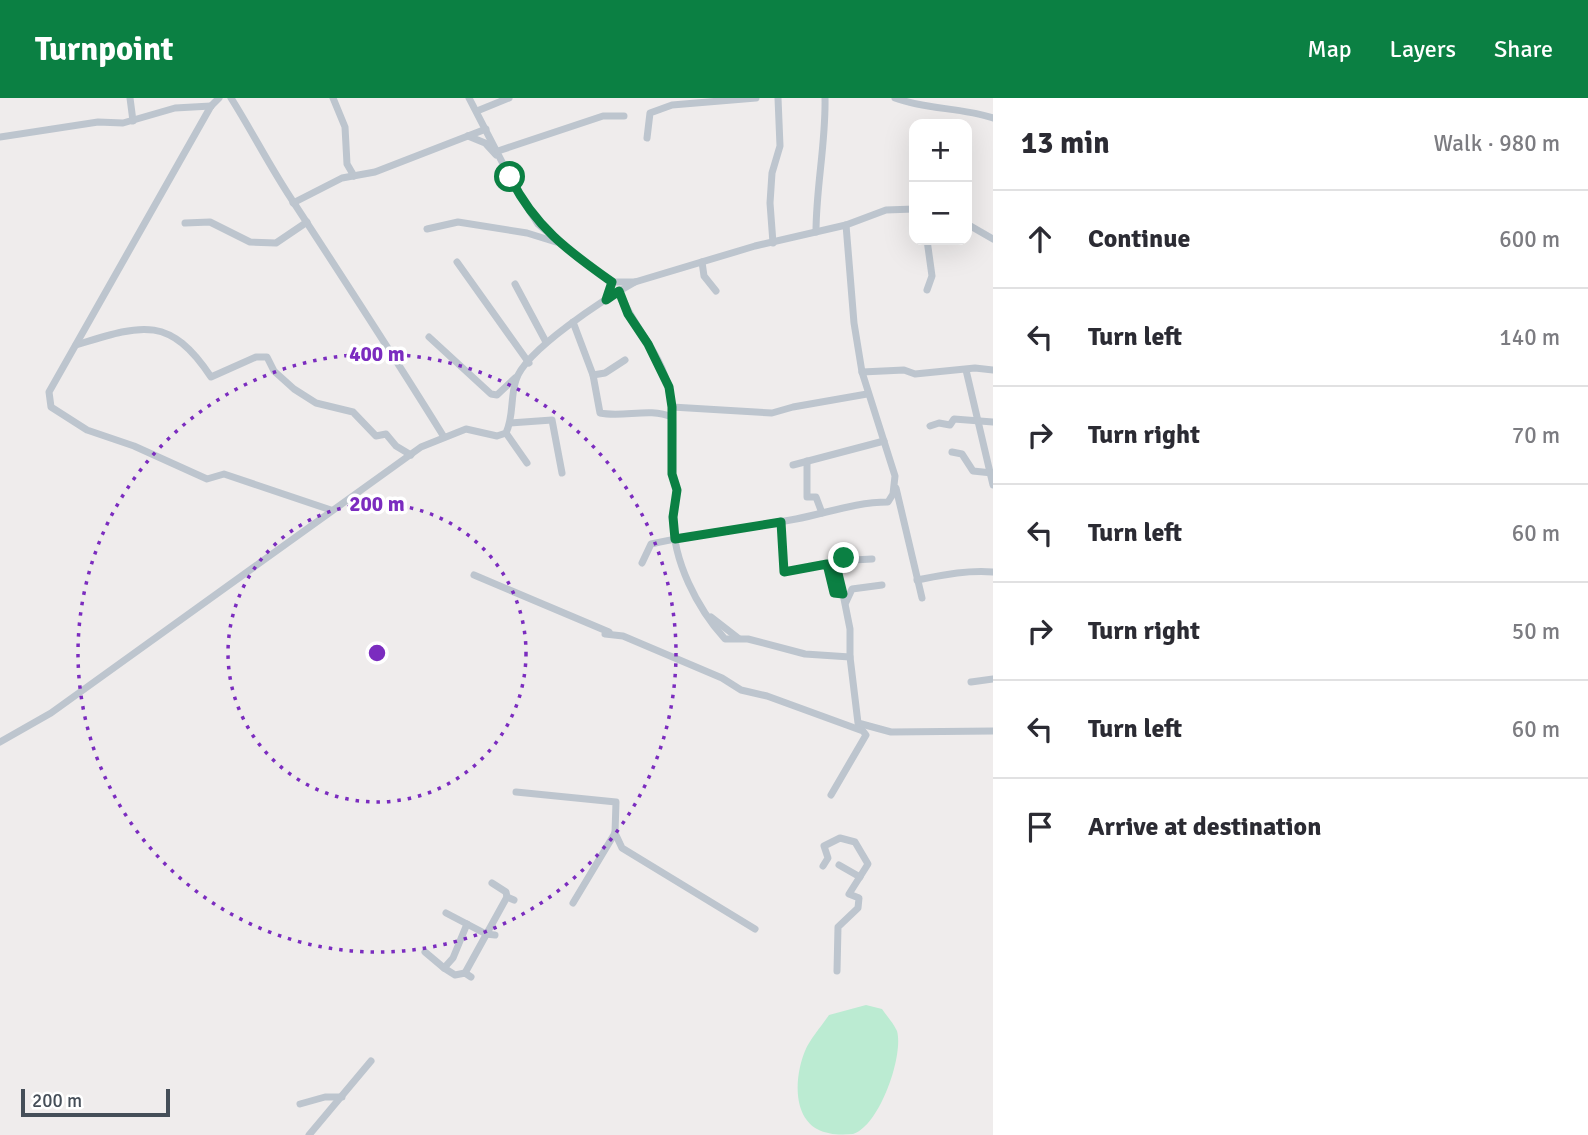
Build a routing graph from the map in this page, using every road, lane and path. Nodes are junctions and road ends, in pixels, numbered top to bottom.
1 (130, 98) edge
2 (219, 98) edge
3 (231, 98) edge
4 (333, 98) edge
5 (470, 98) edge
6 (509, 98) edge
7 (756, 98) edge
8 (778, 98) edge
9 (825, 98) edge
10 (895, 98) edge
11 (943, 98) edge
12 (909, 100) edge
13 (211, 106) junction
14 (943, 108) junction
15 (477, 111) junction
16 (624, 116) dead end
17 (993, 117) edge
18 (133, 121) junction
19 (486, 129) junction
20 (468, 136) junction
21 (0, 137) edge
22 (647, 138) dead end
23 (498, 151) junction
24 (502, 160) junction
25 (354, 176) junction
26 (293, 203) junction
27 (909, 209) edge
28 (307, 222) junction
29 (185, 223) dead end
30 (846, 225) junction
31 (972, 227) edge
32 (427, 229) dead end
33 (816, 232) junction
34 (993, 239) edge
35 (560, 243) junction
36 (773, 243) junction
37 (928, 245) edge
38 (457, 262) dead end
39 (702, 262) junction
40 (612, 282) junction
41 (635, 282) junction
42 (515, 284) dead end
43 (927, 290) dead end
44 (619, 291) junction
45 (716, 291) dead end
46 (606, 300) junction
47 (573, 322) junction
48 (429, 337) dead end
49 (546, 342) junction
50 (76, 345) junction
51 (625, 360) dead end
52 (529, 363) junction
53 (966, 370) junction
54 (993, 370) edge
55 (862, 372) junction
56 (593, 375) junction
57 (516, 378) junction
58 (867, 394) junction
59 (672, 407) junction
60 (672, 417) junction
61 (978, 420) junction
62 (993, 422) edge
63 (510, 424) junction
64 (930, 426) dead end
65 (506, 433) junction
66 (444, 436) junction
67 (884, 441) junction
68 (952, 452) dead end
69 (411, 455) junction
70 (807, 461) junction
71 (527, 463) dead end
72 (793, 465) dead end
73 (562, 473) dead end
74 (992, 473) edge
75 (895, 476) junction
76 (993, 485) edge
77 (331, 510) junction
78 (822, 513) junction
79 (781, 522) junction
80 (675, 539) junction
81 (872, 559) dead end
82 (642, 563) dead end
83 (993, 572) edge
84 (474, 575) dead end
85 (917, 580) junction
86 (882, 585) dead end
87 (843, 594) junction
88 (922, 597) dead end
89 (846, 603) junction
90 (850, 657) junction
91 (993, 680) edge
92 (971, 682) dead end
93 (993, 731) edge
94 (0, 742) edge
95 (516, 792) dead end
96 (831, 795) dead end
97 (615, 833) junction
98 (622, 848) junction
99 (604, 854) junction
100 (839, 865) dead end
101 (823, 866) dead end
102 (860, 877) junction
103 (492, 883) dead end
104 (573, 902) dead end
105 (446, 914) dead end
106 (467, 924) junction
107 (755, 929) dead end
108 (486, 934) junction
109 (495, 935) dead end
110 (425, 952) dead end
111 (444, 968) junction
112 (837, 971) dead end
113 (371, 1061) dead end
114 (342, 1097) junction
115 (300, 1104) dead end
116 (309, 1135) edge

1 - 18 street
2 - 13 street
3 - 26 street
4 - 25 street
5 - 15 street
6 - 15 street
7 - 22 street
8 - 36 street
9 - 33 street
10 - 12 street
11 - 14 street
12 - 14 street
13 - 18 street
13 - 50 street
14 - 17 street
15 - 19 street
16 - 23 street
18 - 21 street
19 - 20 street
19 - 23 street
20 - 24 street
20 - 25 street
23 - 24 street
24 - 35 street
25 - 26 street
26 - 28 street
27 - 30 street
28 - 29 street
28 - 66 street
30 - 33 street
30 - 55 street
31 - 34 street
32 - 35 street
33 - 36 street
35 - 40 street
36 - 39 street
37 - 43 street
38 - 52 street
39 - 41 street
39 - 45 street
40 - 41 street
40 - 46 street
41 - 44 street
42 - 49 street
44 - 46 street
44 - 59 street
46 - 47 street
47 - 49 street
47 - 56 street
48 - 57 street
49 - 52 street
50 - 69 street
50 - 77 street
51 - 56 street
52 - 57 street
53 - 54 street
53 - 55 street
53 - 61 street
55 - 58 street
56 - 60 street
57 - 63 street
58 - 59 street
58 - 67 street
59 - 60 street
60 - 80 street
61 - 62 street
61 - 64 street
61 - 74 street
63 - 65 street
63 - 73 street
65 - 66 street
65 - 71 street
66 - 69 street
67 - 70 street
67 - 75 street
68 - 74 street
69 - 77 street
70 - 72 street
70 - 78 street
74 - 76 street
75 - 78 street
75 - 85 street
77 - 94 street
78 - 79 street
79 - 80 street
79 - 87 street
80 - 82 street
80 - 90 street
81 - 87 street
83 - 85 street
84 - 96 street
85 - 88 street
86 - 89 street
87 - 89 street
89 - 90 street
90 - 93 street
91 - 92 street
95 - 97 street
97 - 98 street
97 - 99 street
98 - 99 street
98 - 107 street
99 - 104 street
100 - 102 street
101 - 102 street
102 - 112 street
103 - 108 street
105 - 106 street
106 - 108 street
106 - 111 street
108 - 109 street
108 - 111 street
110 - 111 street
113 - 114 street
114 - 115 street
114 - 116 street

